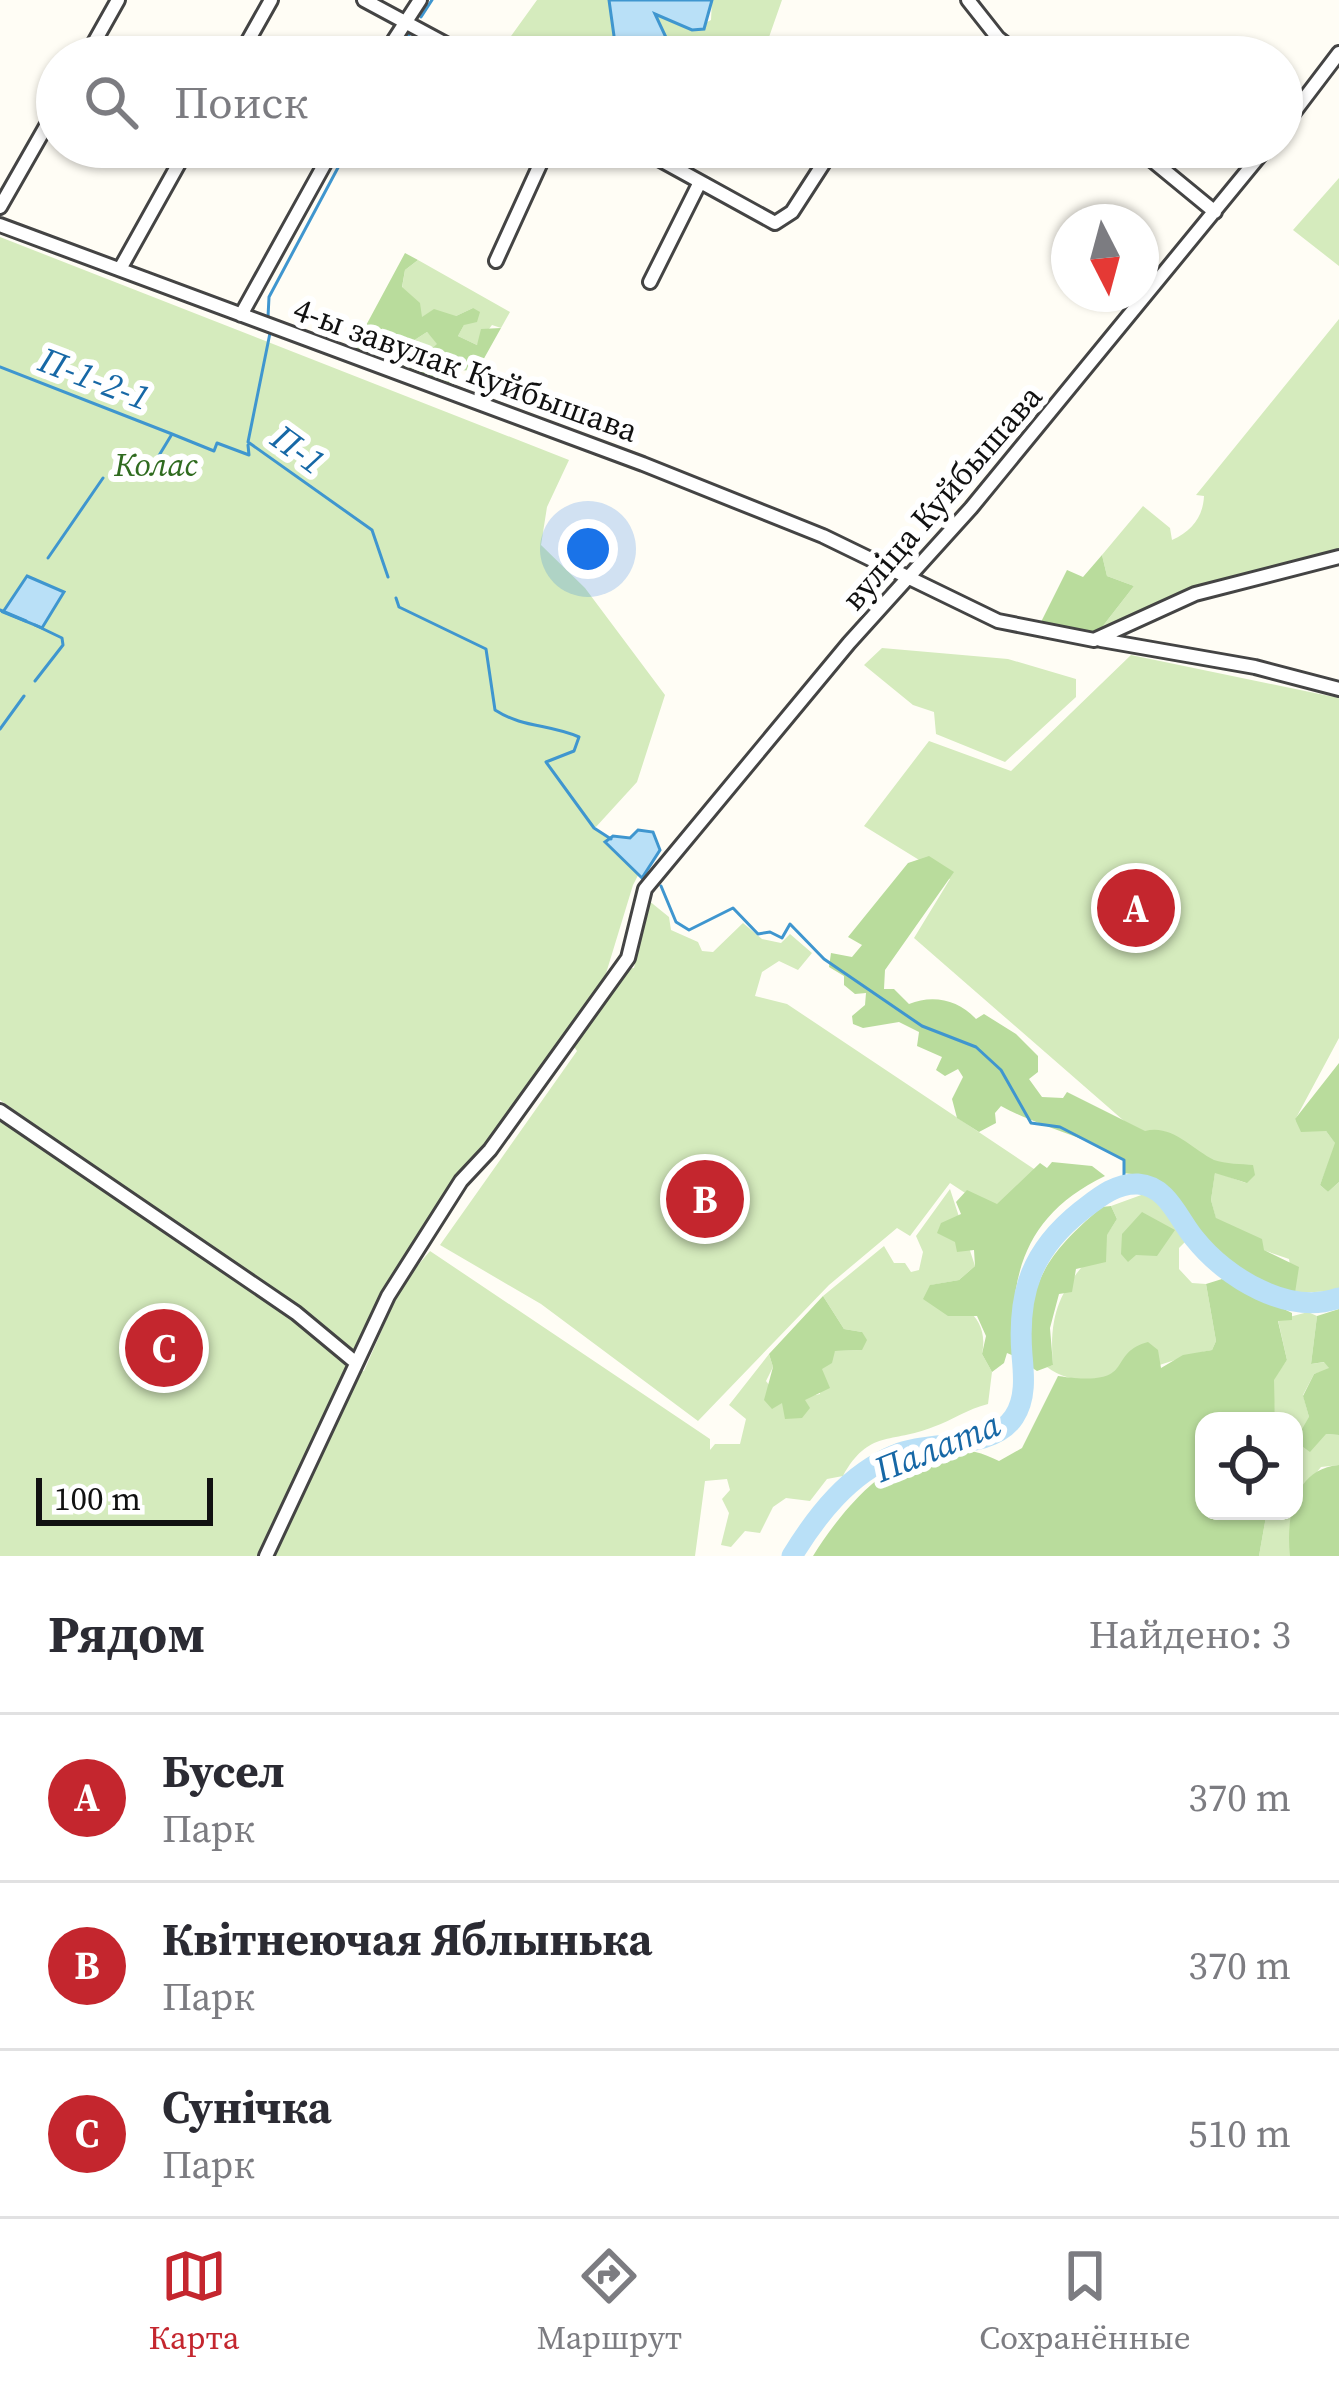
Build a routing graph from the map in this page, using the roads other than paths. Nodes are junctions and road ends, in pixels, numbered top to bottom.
1 (118, 0) edge
2 (271, 0) edge
3 (364, 0) edge
4 (420, 0) edge
5 (968, 0) edge
6 (985, 5) edge
7 (405, 21) junction
8 (98, 36) edge
9 (251, 36) edge
10 (396, 36) edge
11 (432, 36) edge
12 (997, 36) edge
13 (1339, 53) edge
14 (1303, 100) edge
15 (36, 144) edge
16 (176, 168) edge
17 (322, 168) edge
18 (538, 168) edge
19 (675, 168) edge
20 (820, 168) edge
21 (1162, 168) edge
22 (1250, 168) edge
23 (700, 182) junction
24 (0, 207) edge
25 (1215, 212) junction
26 (0, 225) edge
27 (496, 260) dead end
28 (120, 269) junction
29 (650, 282) dead end
30 (242, 315) junction
31 (1339, 557) edge
32 (908, 578) junction
33 (1094, 640) junction
34 (1339, 688) edge
35 (0, 1111) edge
36 (17, 1125) junction
37 (0, 1126) edge
38 (355, 1363) junction
39 (266, 1556) edge

1 - 8 street
2 - 9 street
3 - 7 street
4 - 7 street
5 - 6 street
6 - 12 street
7 - 10 street
7 - 11 street
13 - 14 street
15 - 24 street
16 - 28 street
17 - 30 street
18 - 27 street
19 - 23 street
20 - 23 street
21 - 25 street
22 - 25 street, вуліца Куйбышава
23 - 29 street
25 - 32 street, вуліца Куйбышава
26 - 28 street, 4-ы завулак Куйбышава
28 - 30 street, 4-ы завулак Куйбышава
30 - 32 street, 4-ы завулак Куйбышава
31 - 33 street
32 - 33 street, 4-ы завулак Куйбышава
32 - 38 street, вуліца Куйбышава
33 - 34 street, 4-ы завулак Куйбышава
35 - 36 street
36 - 37 street
36 - 38 street
38 - 39 street

